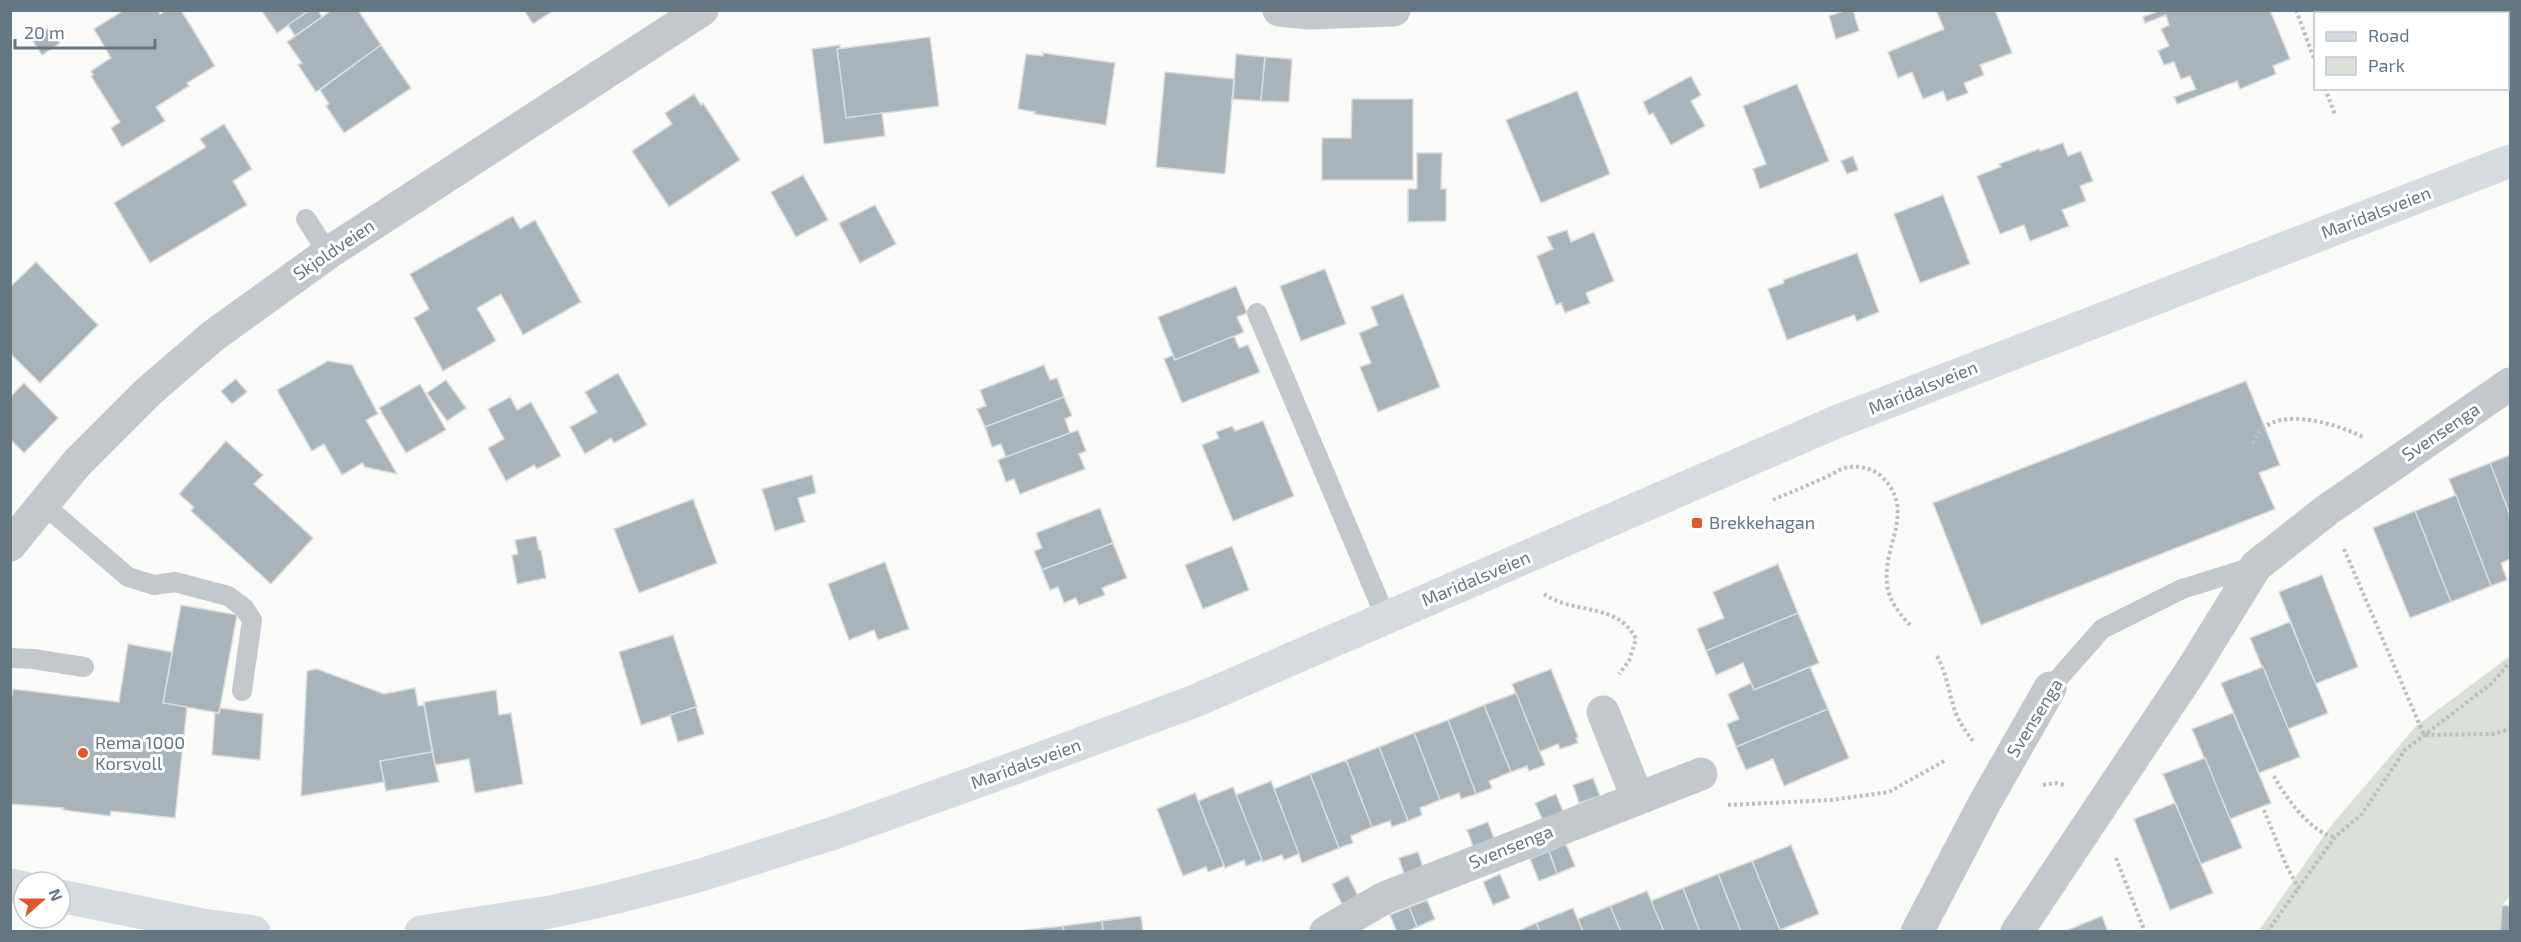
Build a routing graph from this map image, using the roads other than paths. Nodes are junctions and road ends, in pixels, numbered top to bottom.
1 (702, 10) edge
2 (1279, 10) edge
3 (1394, 10) edge
4 (2511, 161) edge
5 (306, 219) dead end
6 (328, 253) junction
7 (1257, 313) dead end
8 (2511, 384) edge
9 (43, 504) junction
10 (10, 545) edge
11 (2256, 566) junction
12 (1386, 618) junction
13 (10, 658) edge
14 (84, 667) dead end
15 (2050, 688) joint
16 (242, 691) dead end
17 (1603, 712) road end
18 (1701, 774) dead end
19 (1637, 798) junction
20 (72, 898) edge
21 (254, 932) edge
22 (421, 932) edge
23 (1326, 932) edge
24 (1917, 932) edge
25 (2017, 932) edge

1 - 6 street, Skjoldveien
2 - 3 street
4 - 12 main road, Maridalsveien
5 - 6 lane
6 - 9 street, Skjoldveien
7 - 12 lane
8 - 11 street, Svensenga
9 - 10 street, Skjoldveien
9 - 16 lane
11 - 15 lane, Svensenga
11 - 25 street, Svensenga
12 - 22 main road, Maridalsveien
13 - 14 lane
15 - 24 street, Svensenga
17 - 19 street
18 - 19 street, Svensenga
19 - 23 street, Svensenga
20 - 21 main road

